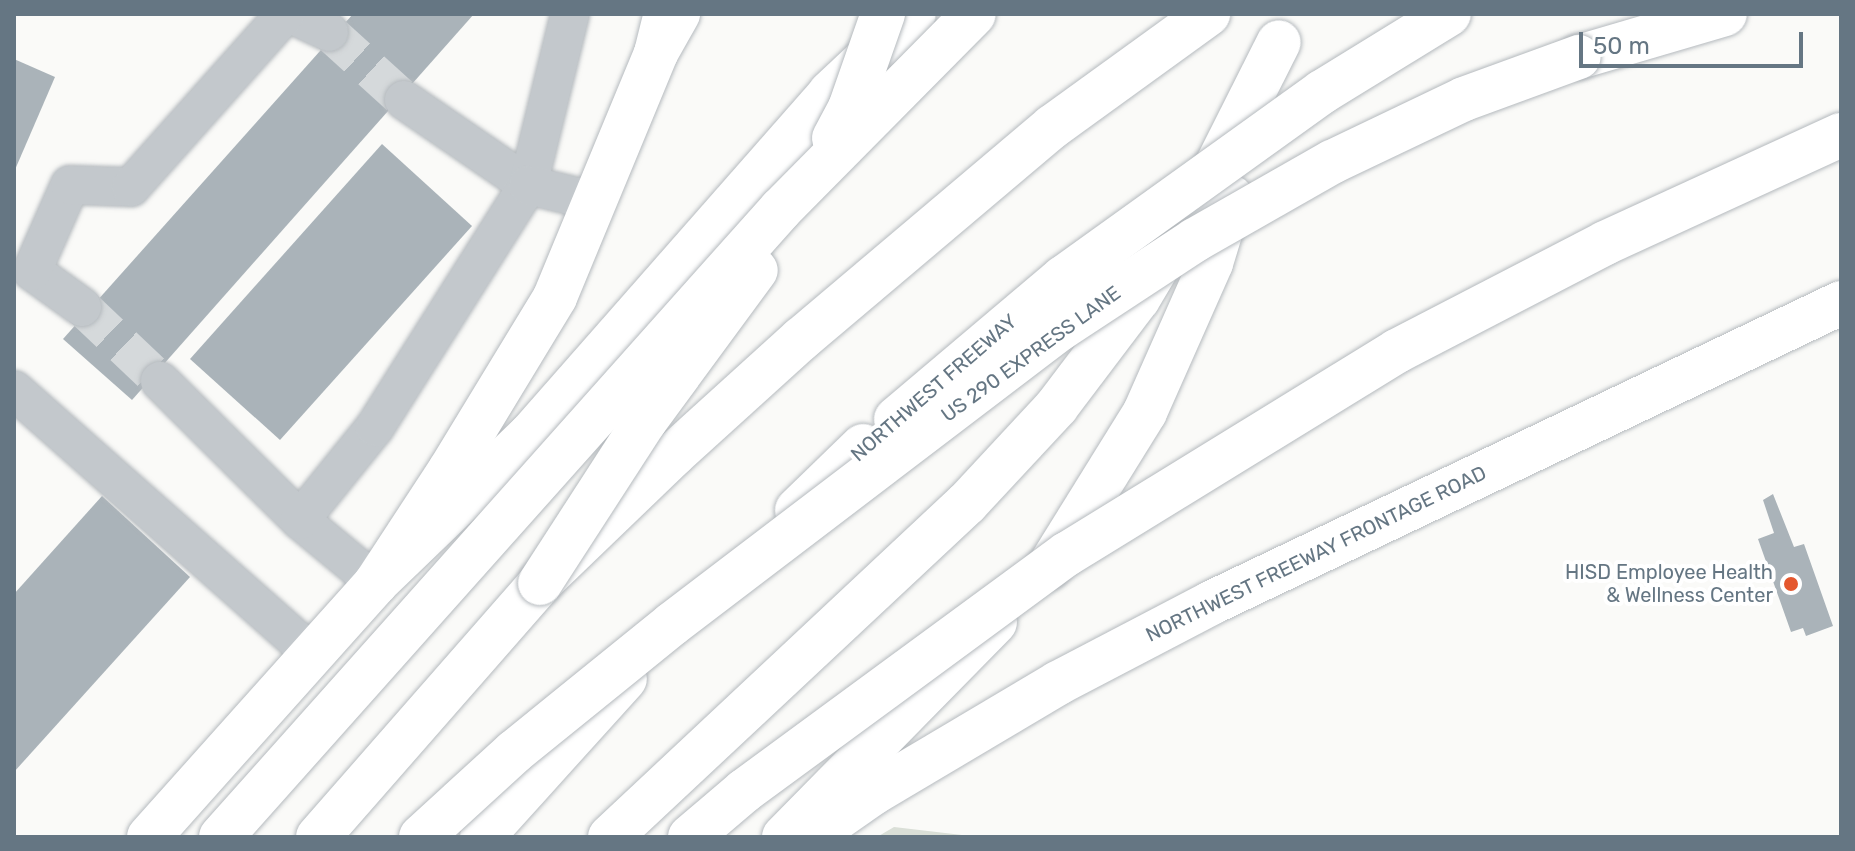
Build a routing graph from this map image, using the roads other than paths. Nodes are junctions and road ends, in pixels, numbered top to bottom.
1 (288, 14) edge
2 (570, 14) edge
3 (678, 14) edge
4 (883, 14) edge
5 (914, 14) edge
6 (974, 14) edge
7 (1208, 14) edge
8 (1449, 14) edge
9 (1725, 14) edge
10 (1283, 28) edge
11 (329, 32) tunnel mouth
12 (661, 34) edge
13 (404, 100) tunnel mouth
14 (1841, 135) edge
15 (528, 185) junction
16 (594, 201) junction
17 (1841, 303) edge
18 (82, 307) tunnel mouth
19 (160, 381) tunnel mouth
20 (14, 390) edge
21 (300, 520) junction
22 (376, 583) junction
23 (540, 583) junction
24 (310, 652) junction
25 (149, 837) edge
26 (221, 837) edge
27 (318, 837) edge
28 (421, 837) edge
29 (482, 837) edge
30 (610, 837) edge
31 (690, 837) edge
32 (784, 837) edge
33 (810, 837) edge

1 - 11 lane
1 - 18 lane
2 - 15 lane
3 - 12 main road
4 - 23 main road, bridge
5 - 22 main road
6 - 26 main road, bridge
7 - 23 main road, bridge
8 - 29 main road, NORTHWEST FREEWAY, bridge
9 - 28 main road, US 290 EXPRESS LANE, bridge
10 - 30 main road
10 - 32 main road
12 - 16 main road
13 - 15 lane
14 - 31 main road, bridge
15 - 16 lane
15 - 21 lane
16 - 22 main road
17 - 33 main road, NORTHWEST FREEWAY FRONTAGE ROAD
19 - 21 lane
20 - 24 lane
21 - 22 lane
22 - 24 main road
23 - 27 main road
24 - 25 main road

